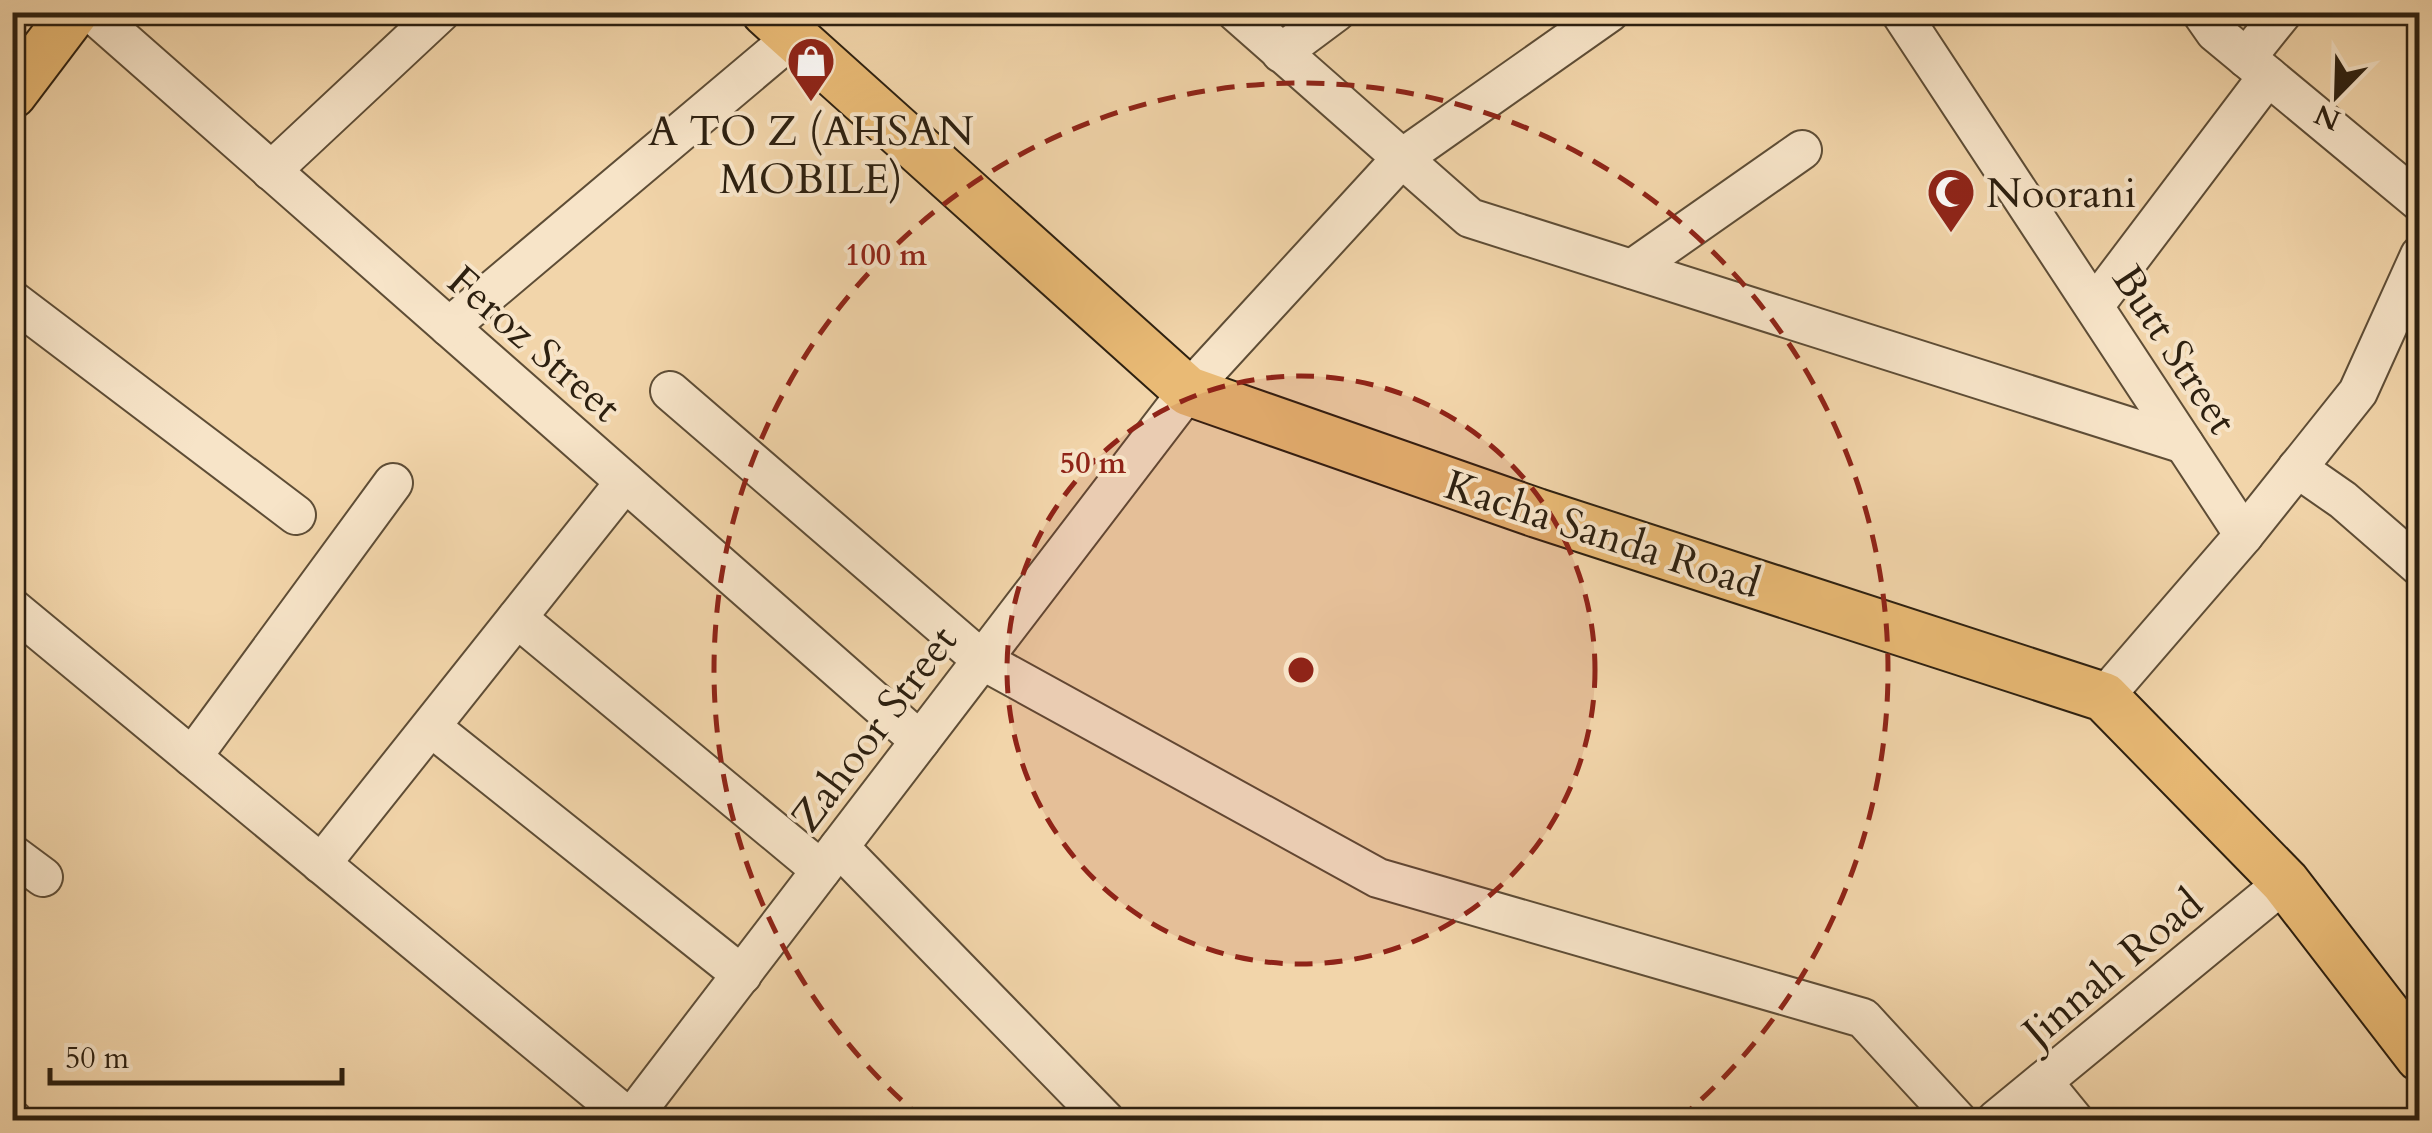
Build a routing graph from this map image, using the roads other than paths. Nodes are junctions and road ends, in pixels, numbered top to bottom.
1 (74, 12) edge
2 (91, 12) edge
3 (442, 12) edge
4 (1236, 12) edge
5 (1336, 12) edge
6 (1610, 12) edge
7 (1900, 12) edge
8 (2201, 12) edge
9 (2283, 12) edge
10 (778, 25) edge
11 (1281, 53) junction
12 (2257, 67) junction
13 (12, 94) edge
14 (1802, 150) dead end
15 (1400, 159) junction
16 (271, 171) junction
17 (2420, 202) edge
18 (2420, 256) edge
19 (1632, 270) junction
20 (12, 300) edge
21 (2094, 306) junction
22 (449, 327) junction
23 (670, 391) dead end
24 (1188, 391) junction
25 (2184, 444) junction
26 (2297, 468) junction
27 (625, 482) junction
28 (394, 484) dead end
29 (296, 515) dead end
30 (2244, 535) junction
31 (2420, 567) edge
32 (12, 608) edge
33 (517, 618) junction
34 (982, 660) junction
35 (2104, 697) junction
36 (431, 727) junction
37 (920, 741) junction
38 (192, 756) junction
39 (12, 854) edge
40 (830, 859) junction
41 (321, 864) junction
42 (43, 877) dead end
43 (2284, 882) junction
44 (742, 975) junction
45 (2420, 1057) edge
46 (2043, 1082) junction
47 (631, 1120) edge
48 (1105, 1120) edge
49 (1957, 1120) edge
50 (1996, 1120) edge
51 (2074, 1120) edge

1 - 13 main road
2 - 16 street, Feroz Street
3 - 16 street
4 - 11 street
5 - 11 street
6 - 15 street, Zahoor Street
7 - 21 street, Butt Street
8 - 12 street
9 - 12 street
10 - 22 street
10 - 24 main road, Kacha Sanda Road
11 - 15 street
12 - 17 street
12 - 21 street
14 - 19 street
15 - 19 street
15 - 24 street, Zahoor Street
16 - 22 street, Feroz Street
18 - 26 street
19 - 25 street
20 - 29 street
21 - 25 street, Butt Street
22 - 27 street, Feroz Street
23 - 34 street
24 - 34 street, Zahoor Street
24 - 35 main road, Kacha Sanda Road
25 - 30 street, Butt Street
26 - 30 street
26 - 31 street
27 - 33 street
27 - 37 street, Feroz Street
28 - 38 street
30 - 35 street
32 - 38 street
33 - 36 street
33 - 40 street
34 - 37 street, Zahoor Street
34 - 49 street
35 - 43 main road, Kacha Sanda Road
36 - 41 street
36 - 44 street
37 - 40 street, Zahoor Street
38 - 41 street
39 - 42 street
40 - 44 street, Zahoor Street
40 - 48 street
41 - 47 street
43 - 45 main road, Kacha Sanda Road
43 - 46 street, Jinnah Road
44 - 47 street, Zahoor Street
46 - 50 street, Jinnah Road
46 - 51 street

